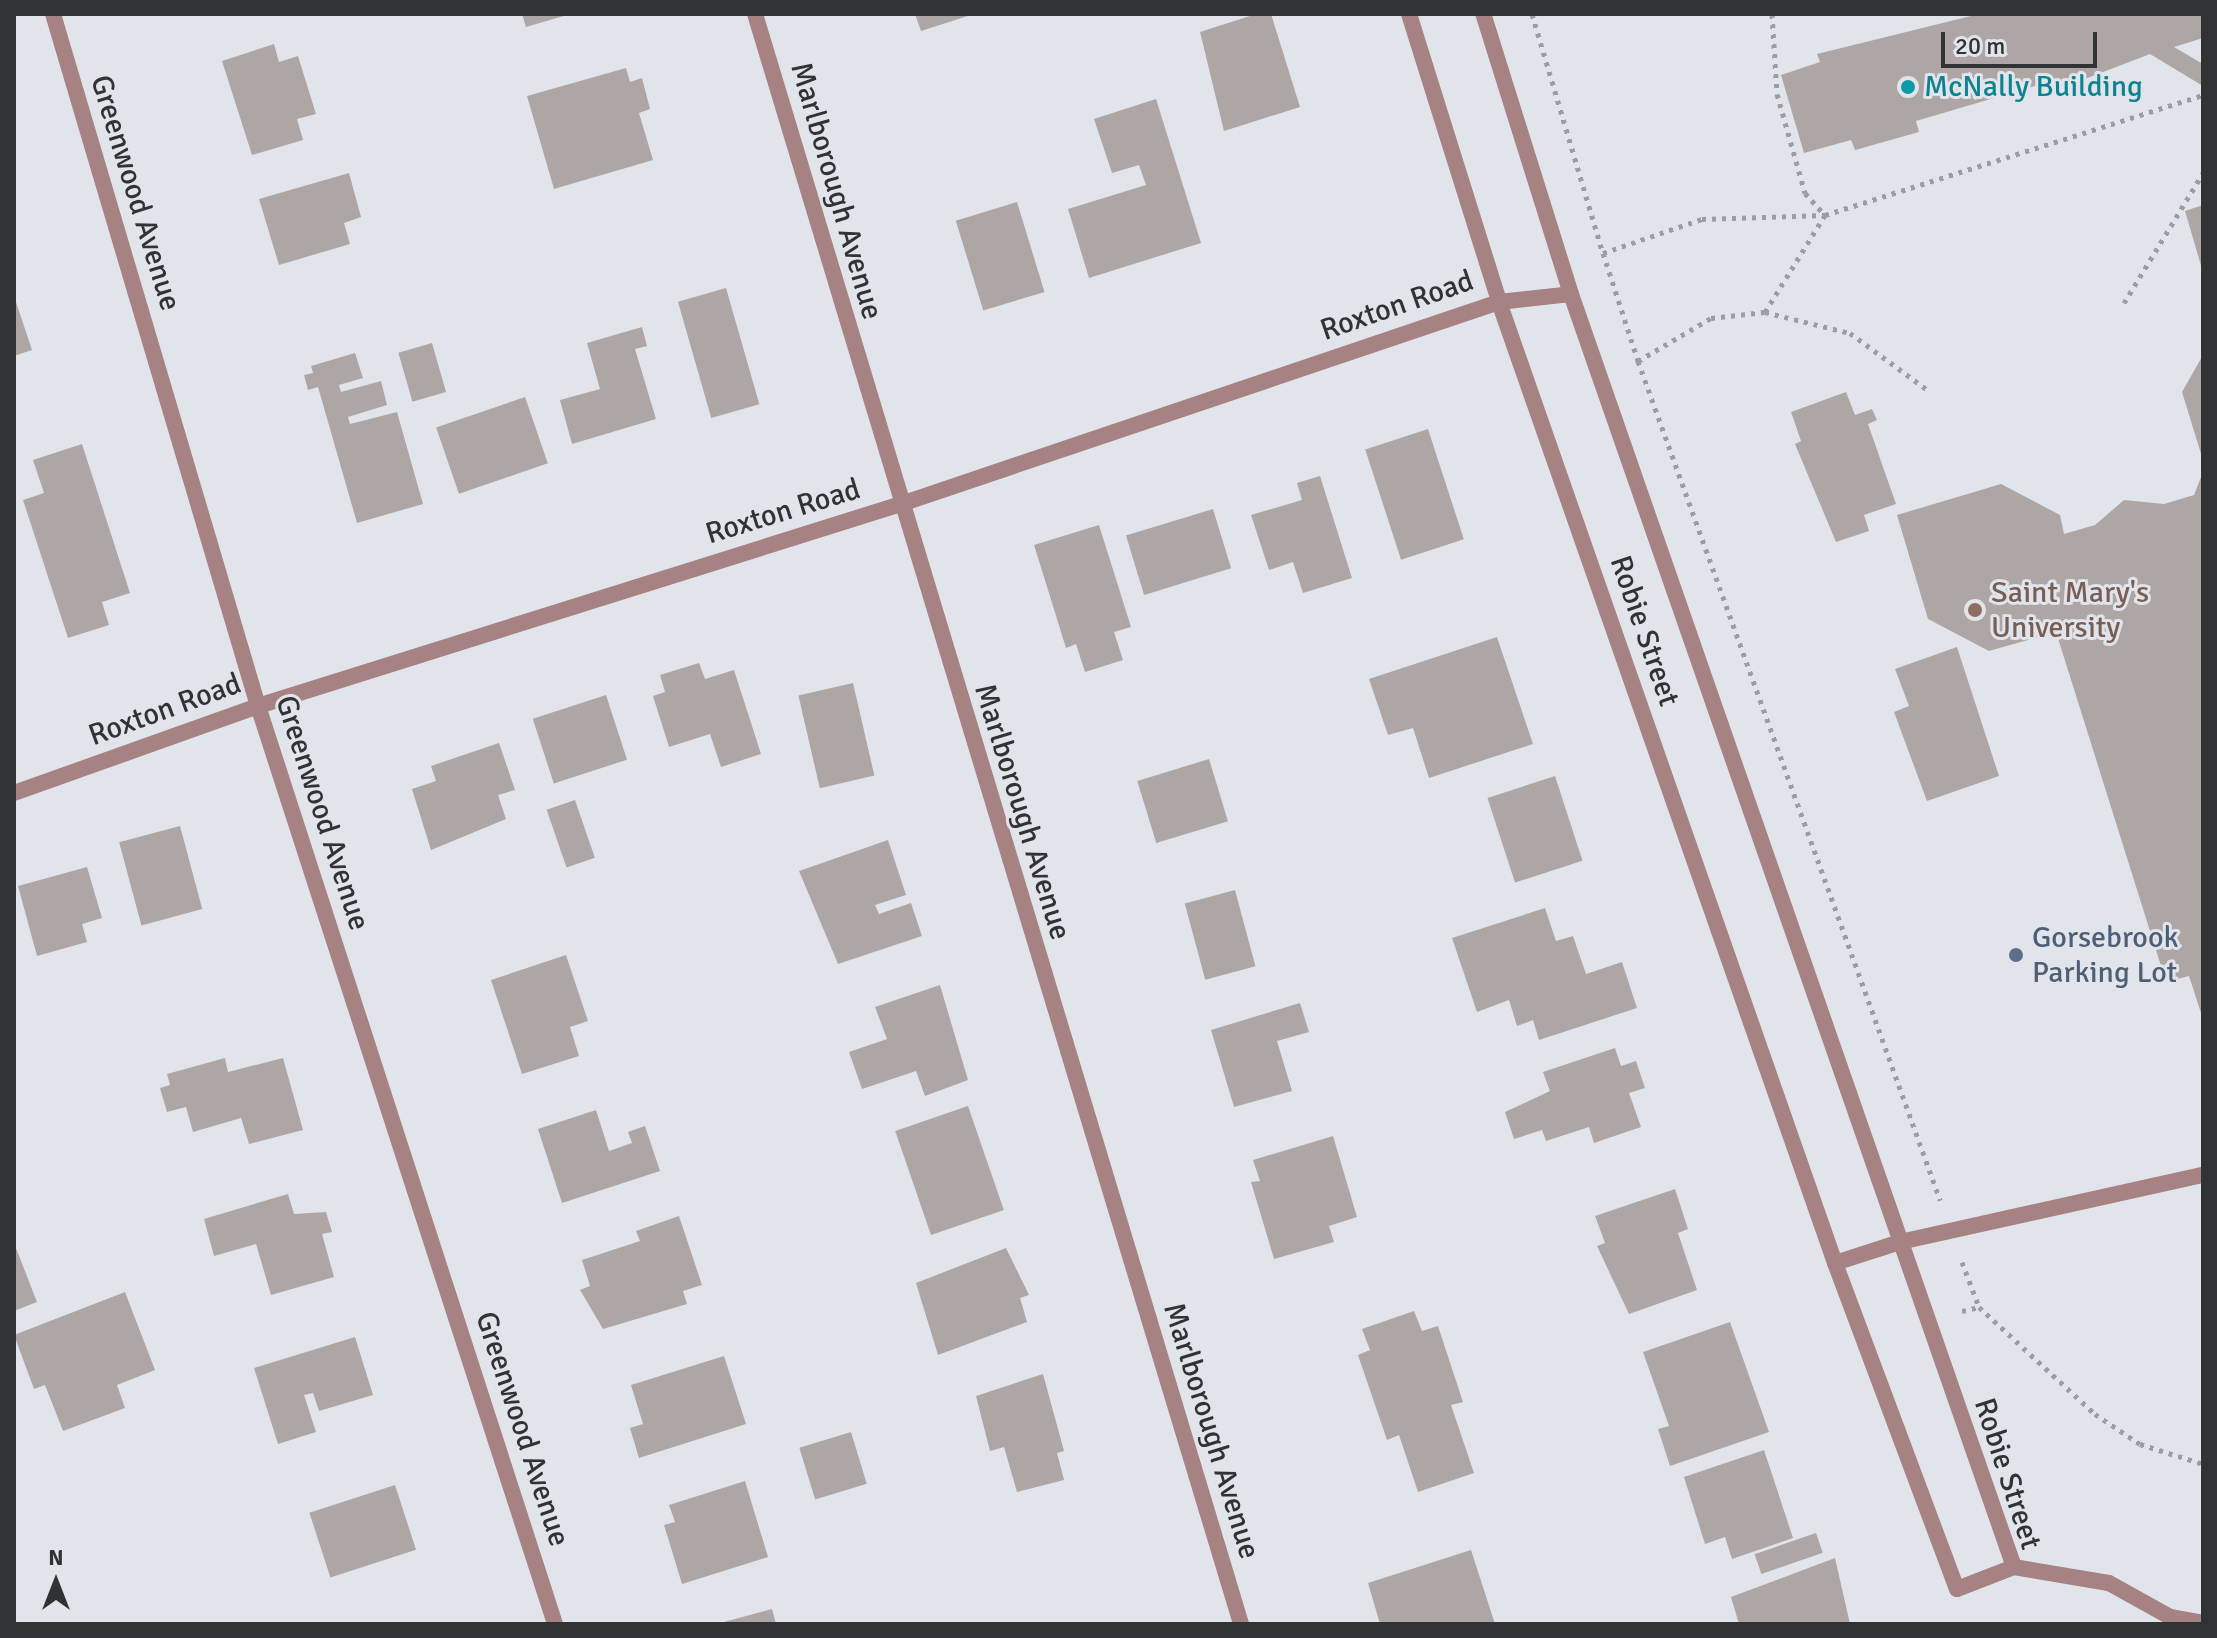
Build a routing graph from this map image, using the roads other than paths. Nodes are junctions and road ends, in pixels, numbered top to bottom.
1 (53, 14) edge
2 (755, 14) edge
3 (1409, 14) edge
4 (1483, 14) edge
5 (1571, 294) junction
6 (1499, 302) junction
7 (898, 505) junction
8 (258, 706) junction
9 (14, 793) edge
10 (2203, 1175) edge
11 (1900, 1242) junction
12 (1835, 1263) junction
13 (2014, 1567) junction
14 (2203, 1623) edge
15 (555, 1624) edge
16 (1241, 1624) edge

1 - 8 street, Greenwood Avenue
2 - 7 street, Marlborough Avenue
3 - 6 street, Robie Street
4 - 5 street, Robie Street
5 - 6 street, Roxton Road
5 - 11 street, Robie Street
6 - 7 street, Roxton Road
6 - 12 street, Robie Street
7 - 8 street, Roxton Road
7 - 16 street, Marlborough Avenue
8 - 9 street, Roxton Road
8 - 15 street, Greenwood Avenue
10 - 11 street
11 - 12 street
11 - 13 street, Robie Street
12 - 13 street, Robie Street
13 - 14 street

